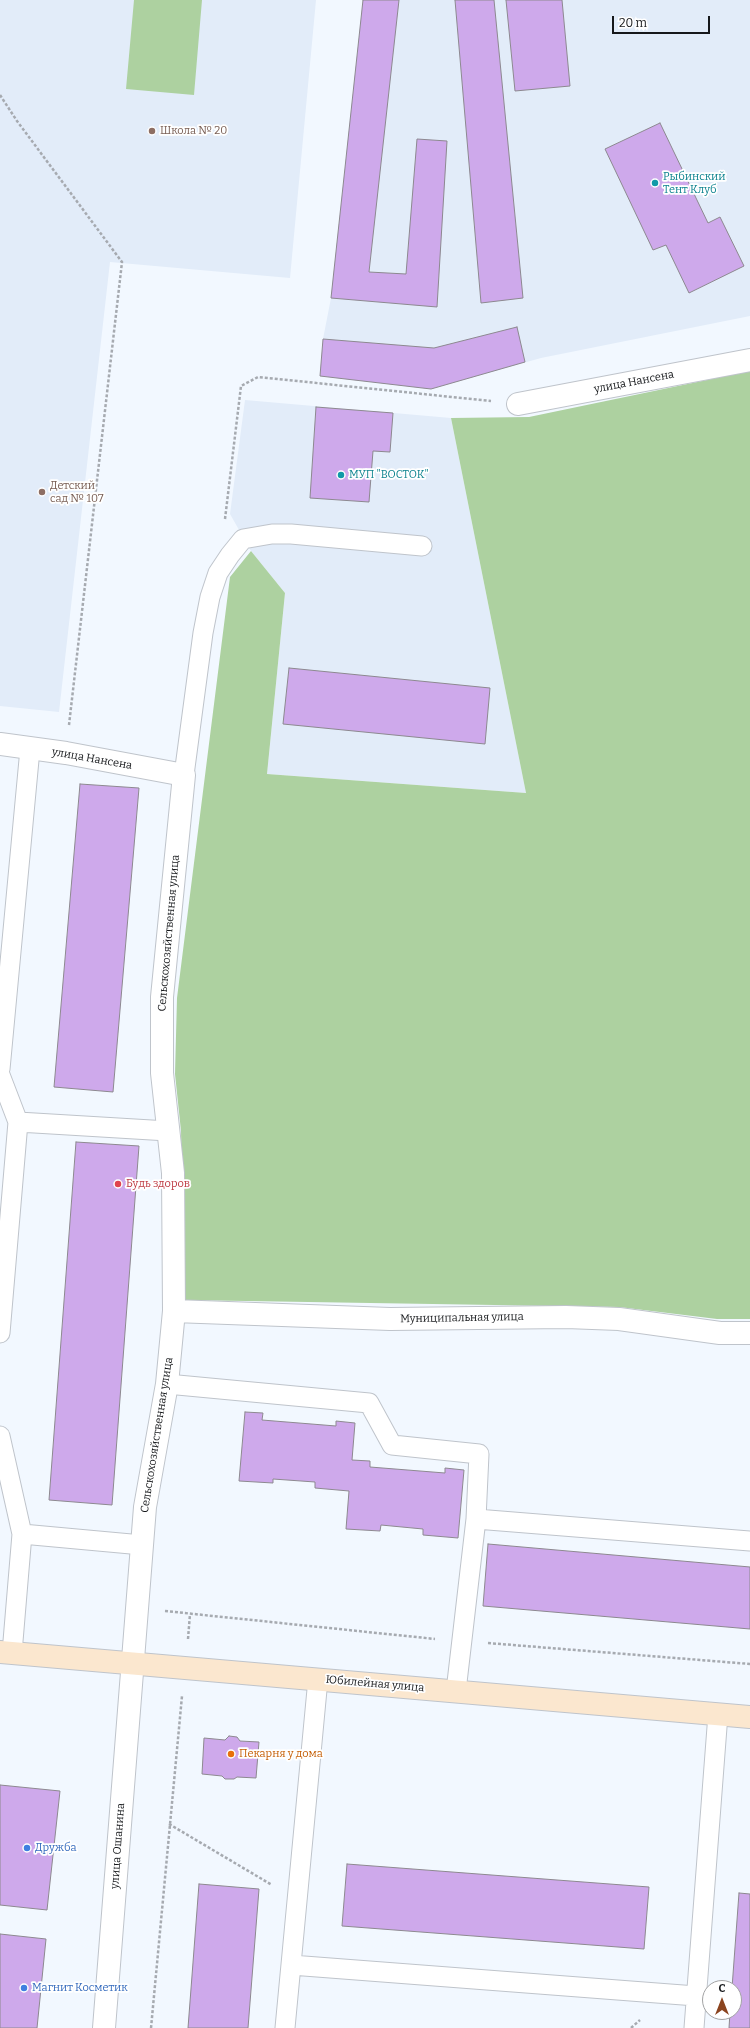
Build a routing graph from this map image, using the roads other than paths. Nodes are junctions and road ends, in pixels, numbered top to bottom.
1 (750, 360) edge
2 (518, 404) road end
3 (422, 546) dead end
4 (0, 744) edge
5 (30, 749) junction
6 (184, 775) junction
7 (6, 925) edge
8 (0, 1069) edge
9 (0, 1075) edge
10 (18, 1122) junction
11 (168, 1130) junction
12 (174, 1311) junction
13 (0, 1333) edge
14 (750, 1333) edge
15 (167, 1384) junction
16 (0, 1436) edge
17 (476, 1519) junction
18 (22, 1534) junction
19 (750, 1541) edge
20 (142, 1545) junction
21 (6, 1653) edge
22 (133, 1664) junction
23 (318, 1679) junction
24 (456, 1691) junction
25 (718, 1714) junction
26 (750, 1717) edge
27 (291, 1965) junction
28 (696, 1996) junction
29 (104, 2028) edge
30 (286, 2028) edge
31 (694, 2028) edge

1 - 2 street, улица Нансена
3 - 6 lane
4 - 5 street, улица Нансена
5 - 6 street, улица Нансена
5 - 7 lane
6 - 11 street, Сельскохозяйственная улица
7 - 8 lane
9 - 10 lane
10 - 11 lane
10 - 13 lane
11 - 12 street, Сельскохозяйственная улица
12 - 14 street, Муниципальная улица
12 - 15 street, Сельскохозяйственная улица
15 - 17 lane
15 - 20 street, Сельскохозяйственная улица
16 - 18 lane
17 - 19 lane
17 - 24 lane
18 - 20 lane
18 - 21 lane
20 - 22 street, Сельскохозяйственная улица
21 - 22 street, Юбилейная улица
22 - 23 street, Юбилейная улица
22 - 29 street, улица Ошанина
23 - 24 street, Юбилейная улица
23 - 27 lane
24 - 25 street, Юбилейная улица
25 - 26 street, Юбилейная улица
25 - 28 lane
27 - 28 lane
27 - 30 lane
28 - 31 lane

